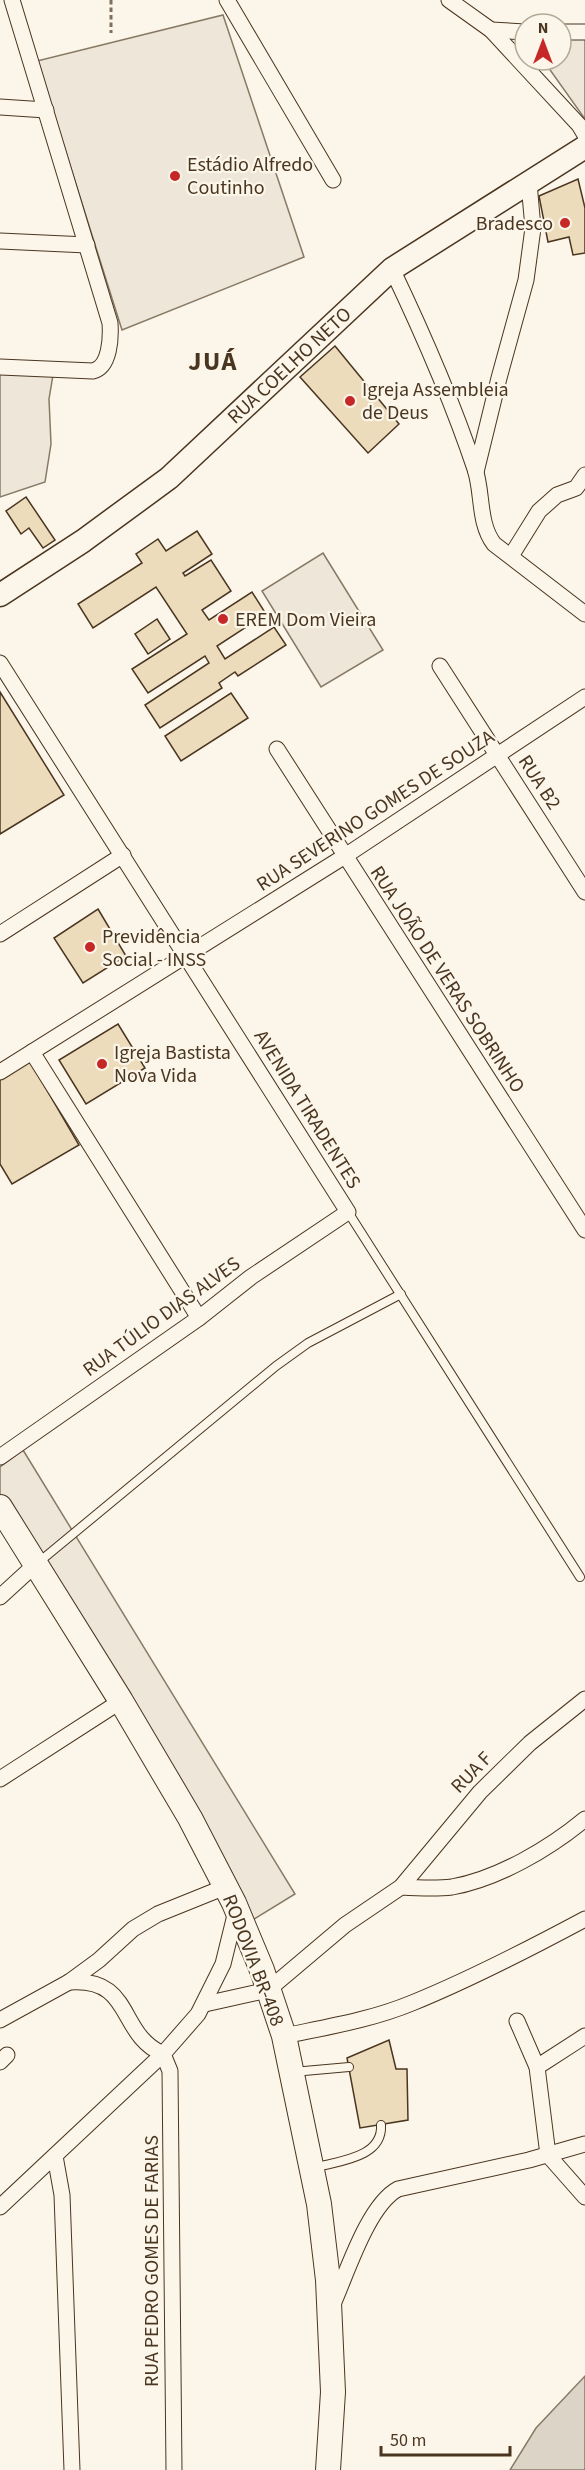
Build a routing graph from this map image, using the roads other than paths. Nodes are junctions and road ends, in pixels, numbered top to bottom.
1 (12, 0) edge
2 (228, 0) edge
3 (449, 0) edge
4 (491, 30) junction
5 (513, 31) edge
6 (0, 107) edge
7 (46, 110) junction
8 (585, 135) edge
9 (585, 147) edge
10 (333, 180) dead end
11 (529, 183) junction
12 (0, 241) edge
13 (87, 245) junction
14 (392, 268) junction
15 (0, 367) edge
16 (476, 472) junction
17 (585, 475) edge
18 (511, 556) junction
19 (0, 595) edge
20 (585, 614) edge
21 (0, 663) edge
22 (440, 666) dead end
23 (585, 697) edge
24 (276, 749) dead end
25 (498, 756) junction
26 (123, 855) junction
27 (345, 856) junction
28 (585, 892) edge
29 (0, 934) edge
30 (186, 956) junction
31 (32, 1052) junction
32 (0, 1072) edge
33 (348, 1212) junction
34 (585, 1230) edge
35 (400, 1294) junction
36 (199, 1318) junction
37 (0, 1457) edge
38 (0, 1507) edge
39 (36, 1564) junction
40 (580, 1577) dead end
41 (0, 1597) edge
42 (585, 1699) edge
43 (121, 1701) junction
44 (0, 1779) edge
45 (585, 1819) edge
46 (225, 1887) junction
47 (400, 1887) junction
48 (236, 1909) junction
49 (585, 1919) edge
50 (69, 1982) junction
51 (268, 1990) junction
52 (204, 2004) junction
53 (0, 2020) edge
54 (516, 2021) dead end
55 (284, 2036) junction
56 (585, 2036) edge
57 (162, 2054) junction
58 (348, 2067) dead end
59 (537, 2067) junction
60 (292, 2072) junction
61 (381, 2125) dead end
62 (585, 2144) edge
63 (548, 2155) junction
64 (55, 2156) junction
65 (312, 2168) junction
66 (585, 2197) edge
67 (0, 2207) edge
68 (329, 2314) junction
69 (72, 2470) edge
70 (174, 2470) edge
71 (328, 2470) edge

1 - 7 street
2 - 10 street
3 - 4 street
4 - 5 street
4 - 8 street
6 - 7 street
7 - 13 street
9 - 11 street, RUA COELHO NETO
11 - 14 street, RUA COELHO NETO
11 - 16 street
12 - 13 street
13 - 15 street
14 - 16 street
14 - 19 street, RUA COELHO NETO
16 - 18 street
17 - 18 street
18 - 20 street
21 - 26 street, AVENIDA TIRADENTES
22 - 25 street, RUA B2
23 - 25 street, RUA SEVERINO GOMES DE SOUZA
24 - 27 street, RUA JOÃO DE VERAS SOBRINHO
25 - 27 street, RUA SEVERINO GOMES DE SOUZA
25 - 28 street, RUA B2
26 - 29 street
26 - 30 street, AVENIDA TIRADENTES
27 - 30 street, RUA SEVERINO GOMES DE SOUZA
27 - 34 street, RUA JOÃO DE VERAS SOBRINHO
30 - 31 street, RUA SEVERINO GOMES DE SOUZA
30 - 33 street, AVENIDA TIRADENTES
31 - 32 street, RUA SEVERINO GOMES DE SOUZA
31 - 36 street
33 - 35 lane, AVENIDA TIRADENTES
33 - 36 street, RUA TÚLIO DIAS ALVES
35 - 39 lane
35 - 40 lane, AVENIDA TIRADENTES
36 - 37 street, RUA TÚLIO DIAS ALVES
38 - 39 main road, RODOVIA BR-408
39 - 41 street
39 - 43 main road, RODOVIA BR-408
42 - 47 street, RUA F
43 - 44 street
43 - 46 main road, RODOVIA BR-408
45 - 47 street
46 - 48 main road, RODOVIA BR-408
46 - 50 street
47 - 51 street, RUA F
48 - 51 main road, RODOVIA BR-408
48 - 52 street
49 - 55 street
50 - 53 street
50 - 57 street
51 - 52 street
51 - 55 main road, RODOVIA BR-408
52 - 57 street
54 - 59 street
55 - 60 main road, RODOVIA BR-408
56 - 59 street
57 - 64 street
57 - 70 street, RUA PEDRO GOMES DE FARIAS
58 - 60 lane
59 - 63 street
60 - 65 main road, RODOVIA BR-408
61 - 65 lane
62 - 63 street
63 - 66 street
63 - 68 street
64 - 67 street
64 - 69 street
65 - 68 main road, RODOVIA BR-408
68 - 71 main road, RODOVIA BR-408

